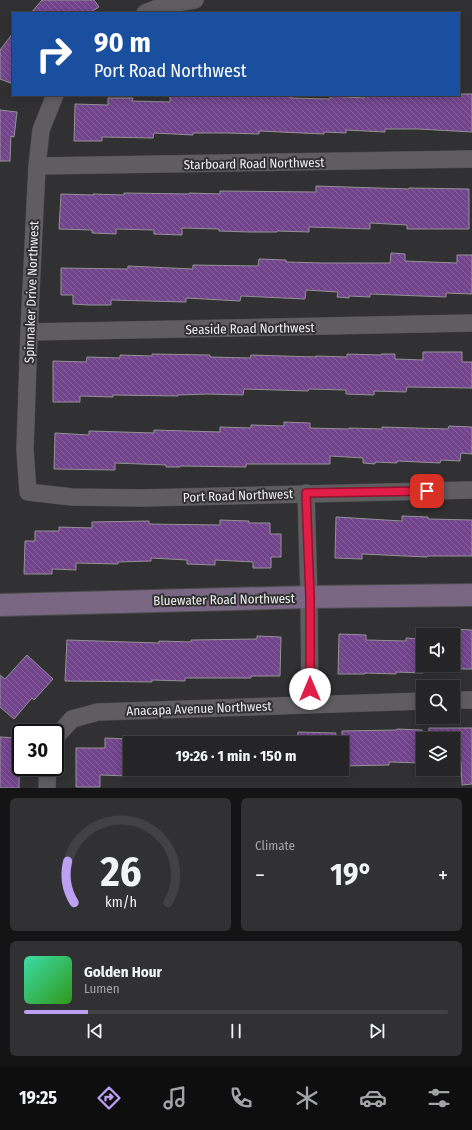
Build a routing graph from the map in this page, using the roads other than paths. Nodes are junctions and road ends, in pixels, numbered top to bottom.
1 (195, 0) edge
2 (148, 12) edge
3 (55, 96) edge
4 (472, 159) edge
5 (36, 166) junction
6 (472, 323) edge
7 (29, 332) junction
8 (472, 490) edge
9 (28, 492) joint
10 (306, 493) junction
11 (472, 595) edge
12 (310, 597) junction
13 (0, 605) edge
14 (460, 700) edge
15 (472, 700) edge
16 (416, 701) edge
17 (310, 704) junction
18 (64, 728) edge
19 (48, 776) edge
20 (47, 788) edge

1 - 2 street
3 - 5 street, Spinnaker Drive Northwest
4 - 5 street, Starboard Road Northwest
5 - 7 street, Spinnaker Drive Northwest
6 - 7 street, Seaside Road Northwest
7 - 9 street, Spinnaker Drive Northwest
8 - 10 street, Port Road Northwest
9 - 10 street, Port Road Northwest
10 - 12 street
11 - 12 street, Bluewater Road Northwest
12 - 13 street, Bluewater Road Northwest
12 - 17 street
14 - 15 street
16 - 17 street, Anacapa Avenue Northwest
17 - 18 street, Anacapa Avenue Northwest
19 - 20 street

